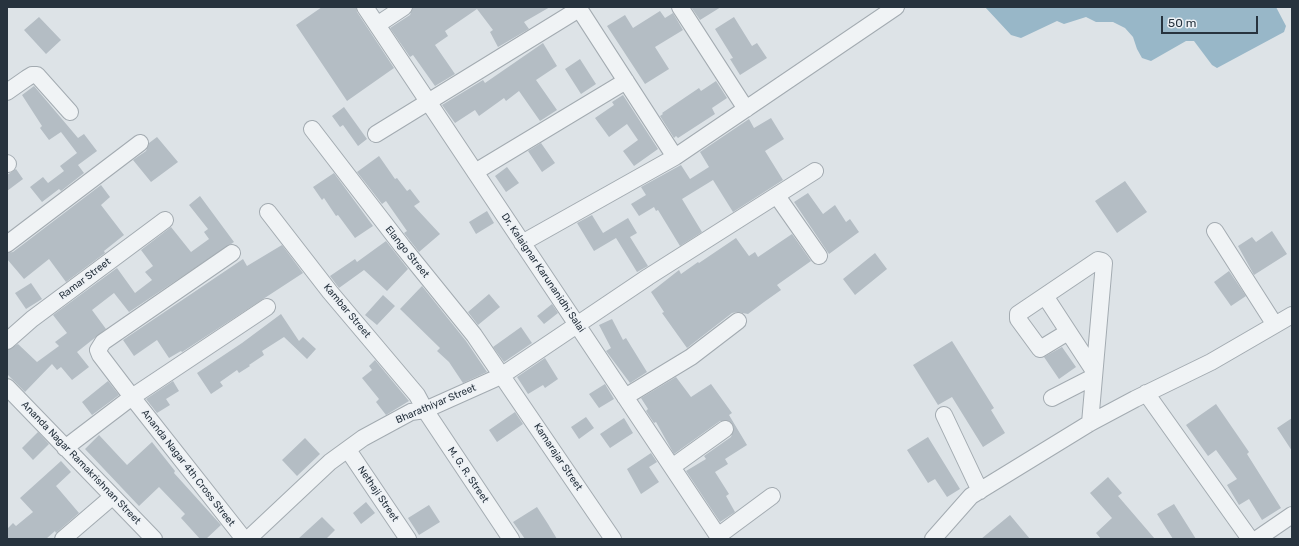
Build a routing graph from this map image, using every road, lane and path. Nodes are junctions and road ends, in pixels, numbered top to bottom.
1 (365, 7) edge
2 (404, 7) edge
3 (680, 7) edge
4 (896, 7) edge
5 (578, 8) edge
6 (377, 25) junction
7 (626, 81) junction
8 (7, 92) edge
9 (428, 101) junction
10 (746, 109) junction
11 (70, 112) dead end
12 (312, 128) dead end
13 (376, 134) dead end
14 (140, 143) dead end
15 (675, 157) junction
16 (475, 172) junction
17 (815, 172) dead end
18 (777, 196) junction
19 (268, 212) dead end
20 (165, 220) dead end
21 (1215, 231) dead end
22 (522, 243) junction
23 (7, 244) edge
24 (232, 253) dead end
25 (819, 256) dead end
26 (1045, 296) junction
27 (267, 307) dead end
28 (1292, 316) edge
29 (738, 321) dead end
30 (1275, 325) junction
31 (578, 326) junction
32 (1068, 332) junction
33 (7, 342) edge
34 (1093, 374) junction
35 (501, 376) junction
36 (7, 387) edge
37 (1146, 393) junction
38 (625, 397) junction
39 (132, 398) junction
40 (1052, 398) dead end
41 (425, 410) junction
42 (944, 415) dead end
43 (1090, 423) junction
44 (725, 429) dead end
45 (65, 448) junction
46 (348, 450) junction
47 (672, 467) junction
48 (980, 491) junction
49 (772, 496) dead end
50 (112, 497) junction
51 (1292, 515) edge
52 (719, 537) edge
53 (251, 538) edge
54 (63, 539) edge
55 (154, 539) edge
56 (408, 539) edge
57 (511, 539) edge
58 (613, 539) edge
59 (933, 539) edge
60 (1250, 539) edge
61 (1257, 539) edge

1 - 6 street, Dr. Kalaignar Karunanidhi Salai
2 - 6 street
3 - 10 street
4 - 10 street
5 - 7 street
5 - 9 street
6 - 9 street, Dr. Kalaignar Karunanidhi Salai
7 - 15 street
7 - 16 street
8 - 11 street
9 - 13 street
9 - 16 street, Dr. Kalaignar Karunanidhi Salai
10 - 15 street
12 - 35 street, Elango Street
14 - 23 street
15 - 22 street
16 - 22 street, Dr. Kalaignar Karunanidhi Salai
17 - 18 street, Bharathiyar Street
18 - 25 street
18 - 31 street, Bharathiyar Street
19 - 41 street, Kambar Street
20 - 33 street, Ramar Street
21 - 30 street
22 - 31 street, Dr. Kalaignar Karunanidhi Salai
24 - 39 street, Ananda Nagar 4th Cross Street
26 - 32 street
26 - 32 street
26 - 34 street
27 - 39 street
28 - 30 street
29 - 38 street
30 - 37 street
31 - 35 street, Bharathiyar Street
31 - 38 street, Dr. Kalaignar Karunanidhi Salai
32 - 34 street
34 - 40 street
34 - 43 street
35 - 41 street, Bharathiyar Street
35 - 58 street, Kamarajar Street
36 - 45 street, Ananda Nagar Ramakrishnan Street
37 - 43 street
37 - 60 street
38 - 47 street, Dr. Kalaignar Karunanidhi Salai
39 - 45 street
39 - 53 street, Ananda Nagar 4th Cross Street
41 - 46 street, Bharathiyar Street
41 - 57 street, M. G. R. Street
42 - 48 street
43 - 48 street
44 - 47 street
45 - 50 street, Ananda Nagar Ramakrishnan Street
46 - 53 street, Bharathiyar Street
46 - 56 street, Nethaji Street
47 - 52 street, Dr. Kalaignar Karunanidhi Salai
48 - 59 street
49 - 52 street
50 - 54 street
50 - 55 street, Ananda Nagar Ramakrishnan Street
51 - 61 street

